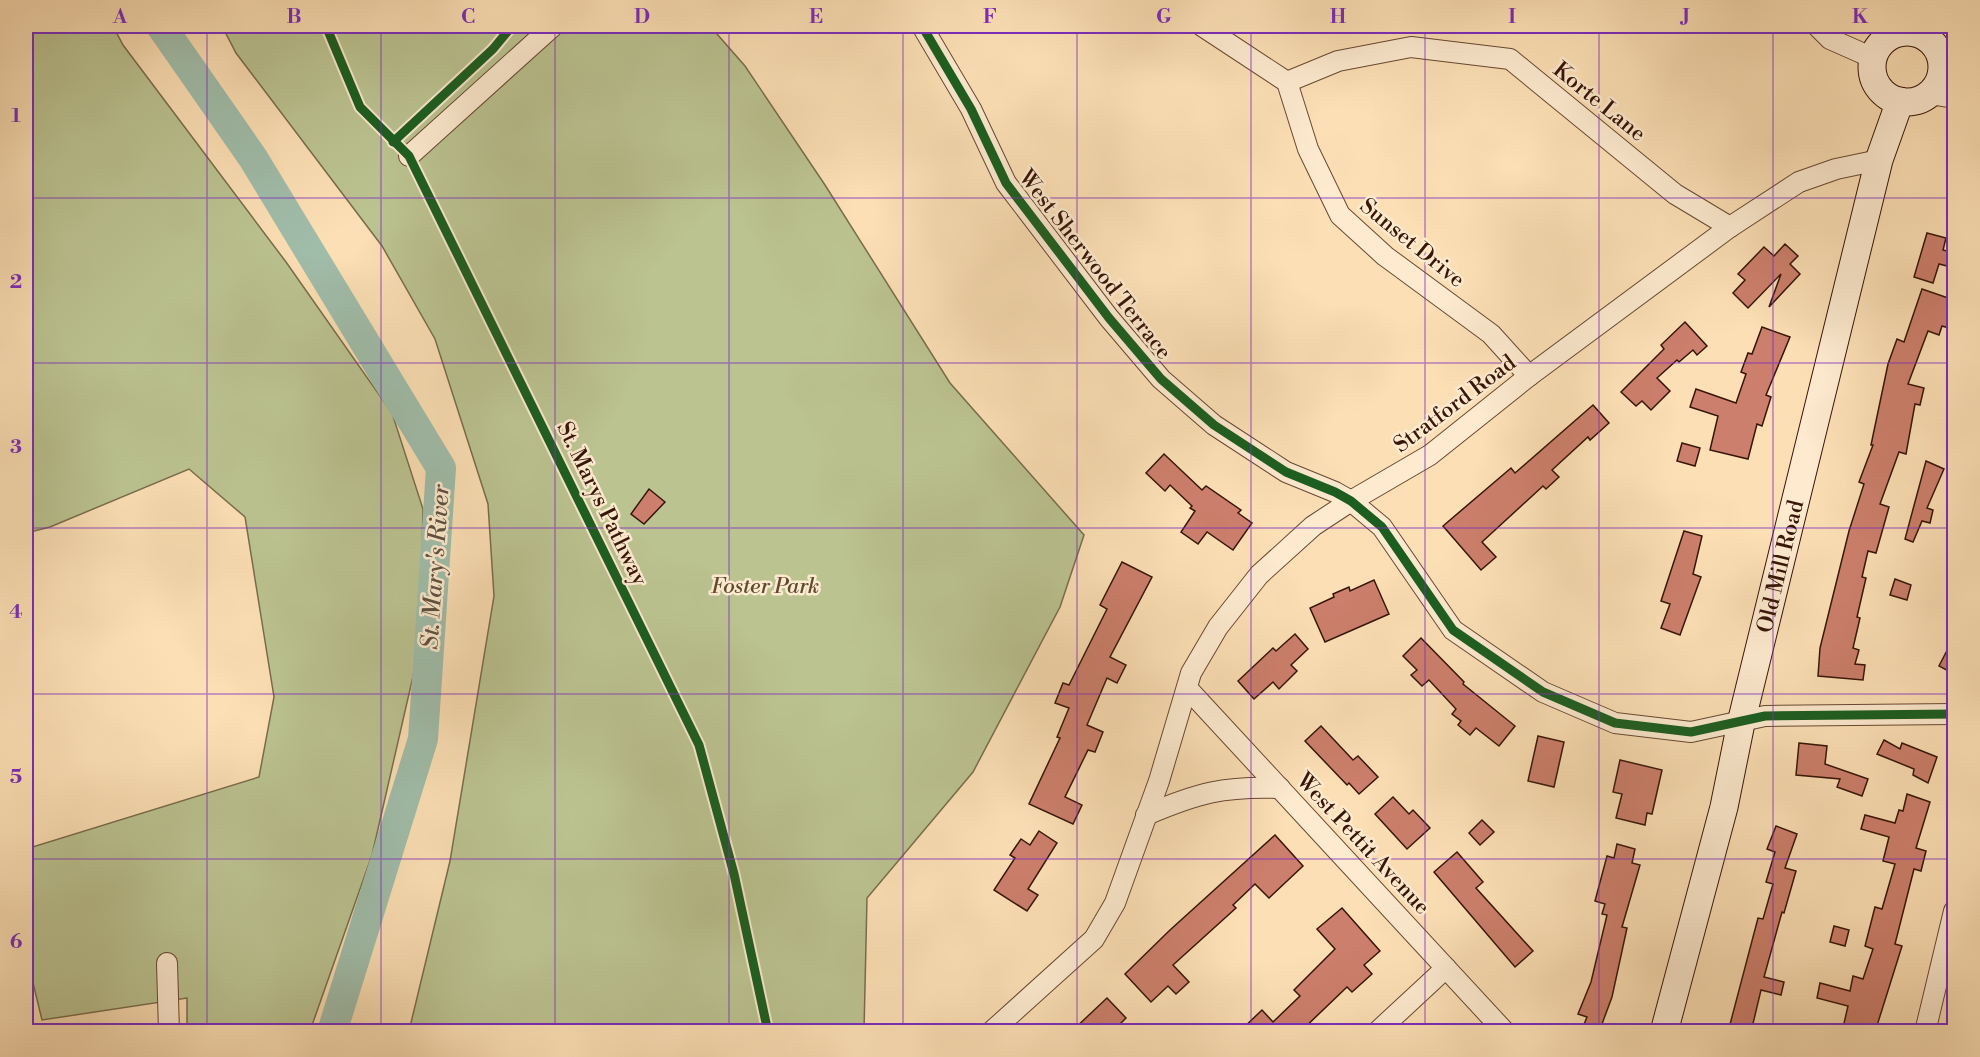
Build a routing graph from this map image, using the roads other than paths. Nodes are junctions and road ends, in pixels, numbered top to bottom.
1 (554, 26) edge
2 (922, 26) edge
3 (1202, 26) edge
4 (1817, 26) edge
5 (1916, 29) edge
6 (1947, 54) edge
7 (1873, 58) junction
8 (1287, 82) junction
9 (1942, 96) edge
10 (1900, 101) junction
11 (410, 156) dead end
12 (1879, 160) junction
13 (1730, 227) junction
14 (1529, 376) junction
15 (1350, 501) junction
16 (1187, 688) junction
17 (1954, 714) edge
18 (1741, 723) junction
19 (1280, 788) junction
20 (1146, 815) junction
21 (1954, 911) edge
22 (167, 963) dead end
23 (1446, 968) junction
24 (169, 1032) edge
25 (992, 1032) edge
26 (1377, 1032) edge
27 (1505, 1032) edge
28 (1664, 1032) edge
29 (1924, 1032) edge

1 - 11 street
2 - 15 street, West Sherwood Terrace
3 - 8 street
4 - 7 street
5 - 6 main road
5 - 7 main road
6 - 9 main road
7 - 10 main road
8 - 13 street, Korte Lane
8 - 14 street, Sunset Drive
9 - 10 main road
10 - 12 main road, Old Mill Road
12 - 13 street, Stratford Road
12 - 18 main road, Old Mill Road
13 - 14 street, Stratford Road
14 - 15 street, Stratford Road
15 - 16 street, Stratford Road
15 - 18 street, West Sherwood Terrace
16 - 19 street, West Pettit Avenue
16 - 20 street, Stratford Road
17 - 18 street, West Sherwood Terrace
18 - 28 main road, Old Mill Road
19 - 20 street
19 - 23 street, West Pettit Avenue
20 - 25 street, Stratford Road
21 - 29 street
22 - 24 street
23 - 26 street
23 - 27 street, West Pettit Avenue

